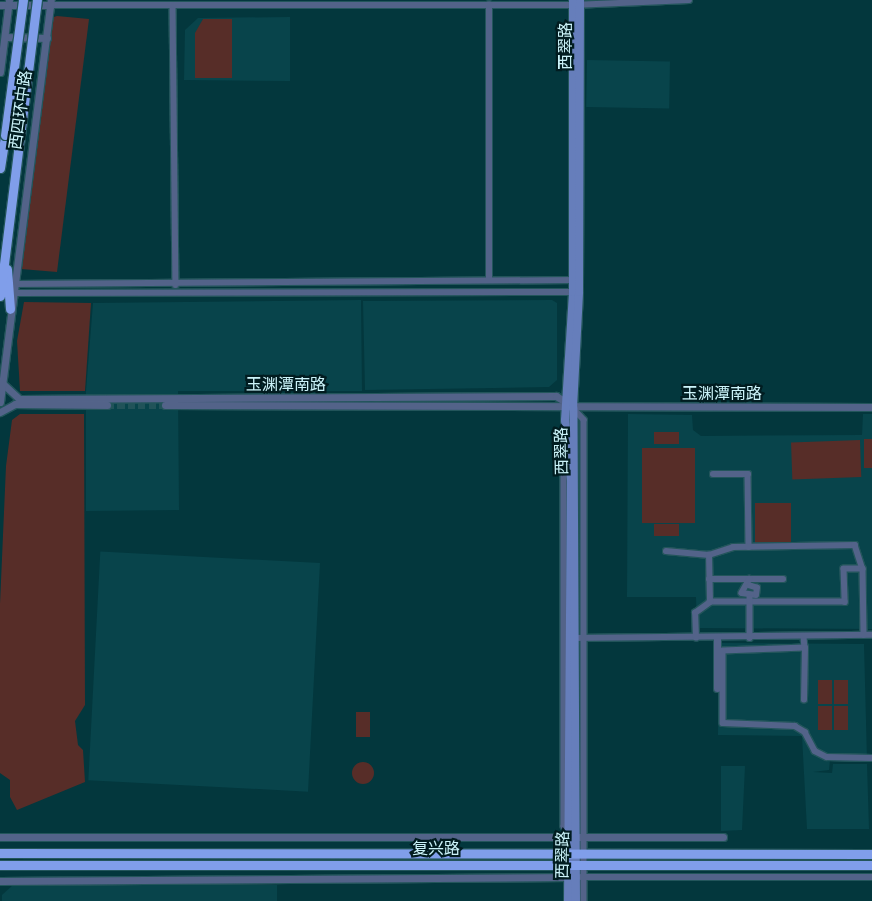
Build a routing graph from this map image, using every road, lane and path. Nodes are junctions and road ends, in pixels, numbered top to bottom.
1 (23, 0) edge
2 (37, 0) edge
3 (689, 0) edge
4 (7, 1) edge
5 (51, 2) edge
6 (350, 2) edge
7 (576, 2) edge
8 (173, 5) junction
9 (489, 5) junction
10 (0, 6) edge
11 (5, 37) junction
12 (47, 38) junction
13 (0, 72) edge
14 (0, 168) edge
15 (6, 250) junction
16 (488, 280) junction
17 (576, 280) junction
18 (176, 281) junction
19 (14, 284) junction
20 (176, 291) junction
21 (576, 292) junction
22 (13, 293) junction
23 (0, 296) edge
24 (10, 309) junction
25 (1, 382) junction
26 (0, 402) edge
27 (106, 405) tunnel mouth
28 (165, 405) tunnel mouth
29 (569, 405) junction
30 (872, 407) edge
31 (0, 412) edge
32 (568, 465) junction
33 (713, 474) dead end
34 (749, 547) junction
35 (666, 551) dead end
36 (709, 555) junction
37 (863, 568) junction
38 (710, 579) junction
39 (750, 579) junction
40 (783, 579) dead end
41 (750, 586) junction
42 (750, 599) junction
43 (710, 602) junction
44 (864, 635) junction
45 (872, 635) edge
46 (804, 637) junction
47 (577, 638) junction
48 (696, 638) junction
49 (717, 638) junction
50 (750, 638) junction
51 (805, 648) junction
52 (717, 688) dead end
53 (804, 700) dead end
54 (872, 758) edge
55 (0, 836) edge
56 (575, 837) junction
57 (723, 837) dead end
58 (0, 853) edge
59 (872, 854) edge
60 (577, 859) junction
61 (0, 865) edge
62 (872, 865) edge
63 (576, 877) junction
64 (872, 877) edge
65 (0, 881) edge
66 (568, 901) edge
67 (576, 901) edge
68 (584, 901) edge

1 - 14 highway, 西四环中路, bridge
2 - 15 highway, 西四环中路, bridge
3 - 7 street
4 - 5 street
4 - 10 street
4 - 11 street, 西四环中路
5 - 8 street
5 - 12 street, 西四环中路
6 - 8 street
6 - 9 street
7 - 9 street
7 - 17 main road, 西翠路
8 - 18 street
9 - 16 street
11 - 12 street
11 - 13 street, 西四环中路
12 - 19 street, 西四环中路
15 - 23 highway, 西四环中路
15 - 24 highway
16 - 17 street
16 - 18 street
17 - 21 main road, 西翠路
18 - 19 street
18 - 20 street
19 - 22 street, 西四环中路
20 - 21 street
20 - 22 street
21 - 29 main road, 西翠路
22 - 24 street, 西四环中路
24 - 25 street, 西四环中路
25 - 26 street, 西四环中路
25 - 29 street, 玉渊潭南路
27 - 31 street
28 - 29 street, 玉渊潭南路
29 - 30 street, 玉渊潭南路
29 - 32 main road, 西翠路
29 - 47 main road, 西翠路
32 - 47 main road, 西翠路
32 - 56 street
33 - 34 street
34 - 36 street
34 - 37 street
35 - 36 street
36 - 38 street
37 - 42 street
37 - 44 street
38 - 39 street
38 - 43 street
39 - 40 street
39 - 41 street
41 - 42 street
41 - 42 street
42 - 43 street
42 - 50 street
43 - 48 street
44 - 45 street
44 - 46 street
46 - 50 street
46 - 51 street
47 - 48 street
47 - 56 main road, 西翠路
47 - 56 street
48 - 49 street
49 - 50 street
49 - 52 street
51 - 53 street
51 - 54 street
55 - 56 street, 复兴路
56 - 57 street, 复兴路
56 - 60 main road, 西翠路
58 - 60 highway, 复兴路
59 - 60 highway, 复兴路
60 - 61 highway, 复兴路
60 - 62 highway, 复兴路
60 - 63 main road, 西翠路
60 - 63 street
63 - 64 street, 复兴路
63 - 65 street, 复兴路
63 - 66 main road, 西翠路
63 - 67 main road, 西翠路
63 - 68 street

